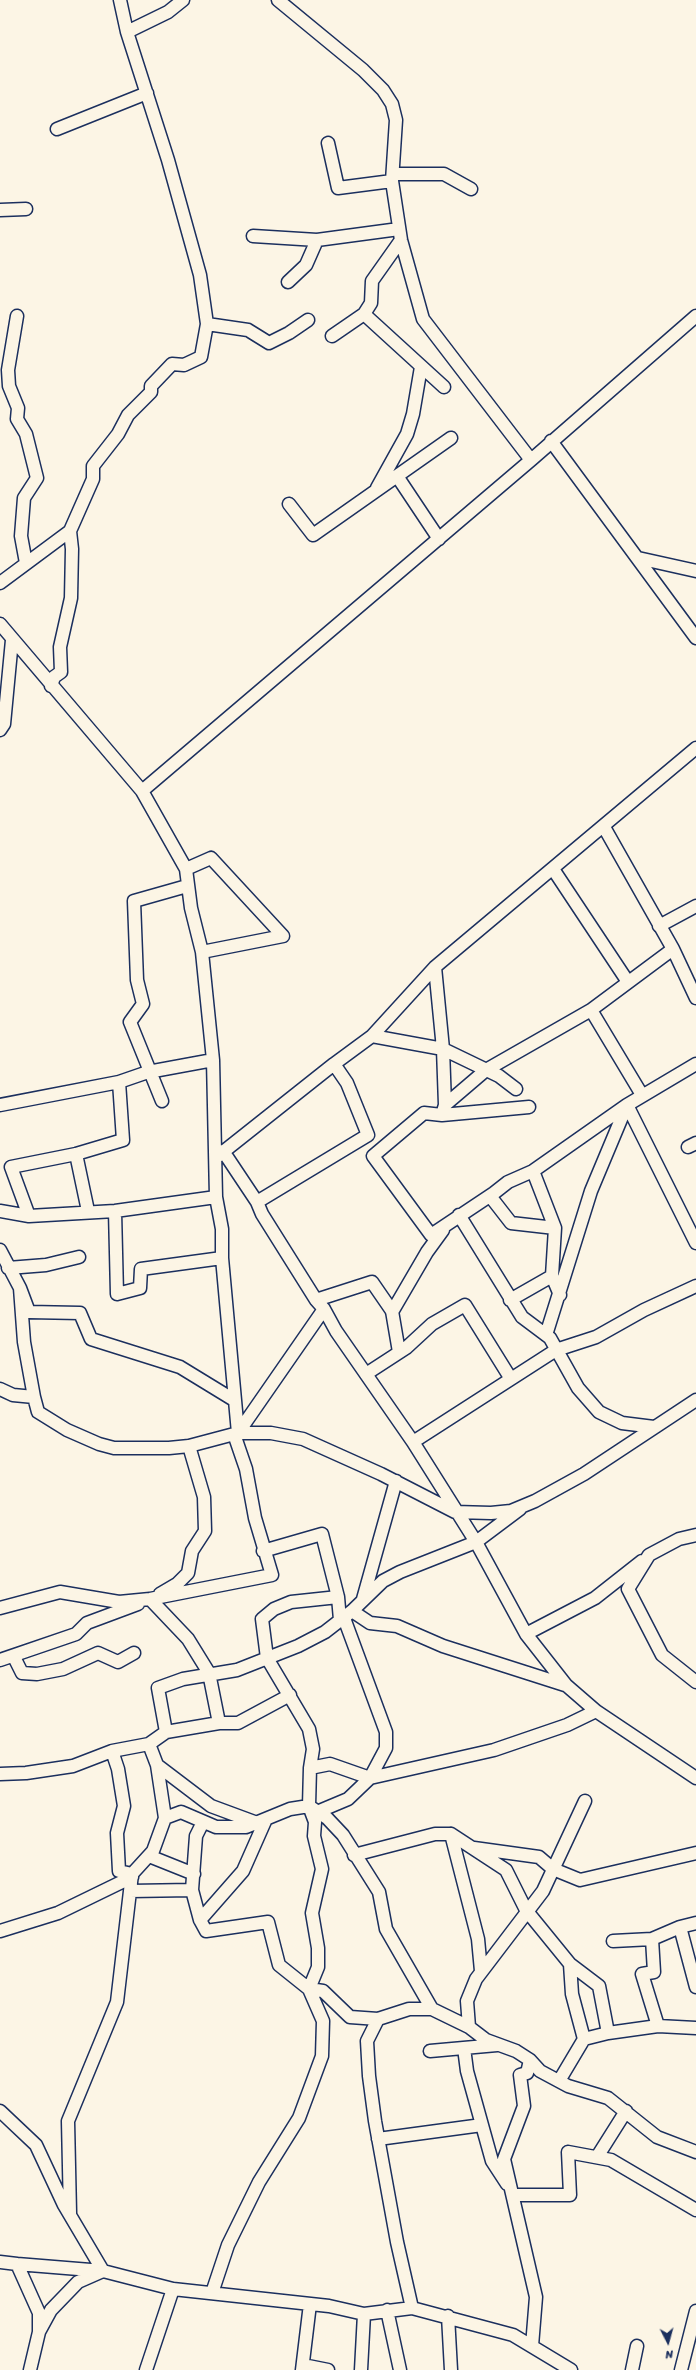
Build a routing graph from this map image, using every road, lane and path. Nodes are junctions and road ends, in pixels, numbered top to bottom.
1 (120, 0) edge
2 (183, 0) edge
3 (278, 0) edge
4 (127, 32) junction
5 (147, 93) junction
6 (57, 129) dead end
7 (328, 143) dead end
8 (393, 178) junction
9 (471, 189) dead end
10 (26, 209) dead end
11 (0, 210) edge
12 (400, 235) junction
13 (253, 236) dead end
14 (317, 240) junction
15 (288, 282) dead end
16 (364, 314) junction
17 (17, 316) dead end
18 (696, 316) edge
19 (308, 320) dead end
20 (207, 324) junction
21 (332, 336) dead end
22 (422, 367) junction
23 (444, 387) dead end
24 (451, 438) dead end
25 (551, 441) junction
26 (531, 460) junction
27 (397, 476) junction
28 (375, 491) junction
29 (289, 504) dead end
30 (70, 531) junction
31 (439, 539) junction
32 (638, 558) junction
33 (26, 563) junction
34 (696, 571) edge
35 (0, 583) edge
36 (0, 624) edge
37 (696, 638) edge
38 (12, 640) junction
39 (51, 686) junction
40 (0, 730) edge
41 (696, 748) edge
42 (142, 791) junction
43 (604, 827) junction
44 (186, 869) junction
45 (553, 870) junction
46 (187, 886) junction
47 (696, 906) edge
48 (659, 926) junction
49 (673, 949) junction
50 (202, 952) junction
51 (435, 967) junction
52 (628, 982) junction
53 (696, 998) edge
54 (592, 1010) junction
55 (372, 1036) junction
56 (443, 1049) junction
57 (213, 1060) junction
58 (334, 1064) junction
59 (696, 1064) edge
60 (486, 1070) junction
61 (148, 1072) junction
62 (119, 1082) junction
63 (516, 1089) dead end
64 (642, 1095) junction
65 (162, 1101) dead end
66 (0, 1105) edge
67 (627, 1105) junction
68 (529, 1107) dead end
69 (443, 1110) junction
70 (76, 1154) junction
71 (219, 1155) junction
72 (533, 1171) junction
73 (490, 1196) junction
74 (216, 1197) junction
75 (257, 1202) junction
76 (0, 1211) edge
77 (88, 1211) junction
78 (114, 1211) junction
79 (459, 1215) junction
80 (29, 1216) junction
81 (448, 1223) junction
82 (555, 1228) junction
83 (696, 1243) edge
84 (0, 1250) edge
85 (79, 1257) dead end
86 (222, 1258) junction
87 (8, 1268) junction
88 (552, 1276) junction
89 (696, 1286) edge
90 (20, 1288) junction
91 (560, 1295) junction
92 (510, 1300) junction
93 (320, 1305) junction
94 (392, 1312) junction
95 (546, 1336) junction
96 (556, 1350) junction
97 (399, 1352) junction
98 (366, 1374) junction
99 (511, 1379) junction
100 (0, 1389) edge
101 (34, 1397) junction
102 (234, 1400) junction
103 (696, 1400) edge
104 (654, 1427) junction
105 (236, 1434) junction
106 (413, 1442) junction
107 (190, 1446) junction
108 (396, 1481) junction
109 (522, 1508) junction
110 (455, 1512) junction
111 (696, 1535) edge
112 (476, 1542) junction
113 (263, 1550) junction
114 (649, 1555) junction
115 (338, 1597) junction
116 (150, 1599) junction
117 (363, 1600) junction
118 (0, 1608) edge
119 (345, 1617) junction
120 (526, 1634) junction
121 (134, 1653) dead end
122 (14, 1657) junction
123 (267, 1658) junction
124 (0, 1660) edge
125 (209, 1673) junction
126 (696, 1682) edge
127 (566, 1685) junction
128 (290, 1695) junction
129 (596, 1711) junction
130 (219, 1723) junction
131 (166, 1732) junction
132 (149, 1744) junction
133 (112, 1751) junction
134 (157, 1766) junction
135 (310, 1768) junction
136 (0, 1774) edge
137 (370, 1778) junction
138 (696, 1778) edge
139 (585, 1801) dead end
140 (313, 1809) junction
141 (165, 1818) junction
142 (261, 1821) junction
143 (203, 1822) junction
144 (451, 1834) junction
145 (471, 1848) junction
146 (696, 1852) edge
147 (354, 1855) junction
148 (148, 1856) junction
149 (552, 1869) junction
150 (194, 1874) junction
151 (132, 1876) junction
152 (192, 1890) junction
153 (130, 1891) junction
154 (526, 1910) junction
155 (200, 1920) junction
156 (696, 1924) edge
157 (680, 1926) junction
158 (0, 1930) edge
159 (652, 1939) junction
160 (612, 1941) dead end
161 (570, 1964) junction
162 (481, 1971) junction
163 (696, 1987) edge
164 (309, 1989) junction
165 (432, 2009) junction
166 (378, 2019) junction
167 (658, 2026) junction
168 (469, 2027) junction
169 (696, 2028) edge
170 (608, 2033) junction
171 (584, 2039) junction
172 (498, 2045) junction
173 (464, 2048) junction
174 (430, 2051) dead end
175 (530, 2060) junction
176 (559, 2081) junction
177 (0, 2111) edge
178 (626, 2111) junction
179 (482, 2125) junction
180 (378, 2139) junction
181 (696, 2152) edge
182 (597, 2156) junction
183 (512, 2193) junction
184 (696, 2210) edge
185 (70, 2216) junction
186 (0, 2262) edge
187 (17, 2264) junction
188 (103, 2271) junction
189 (173, 2289) junction
190 (212, 2293) junction
191 (310, 2304) junction
192 (412, 2308) junction
193 (387, 2310) junction
194 (696, 2310) edge
195 (364, 2314) junction
196 (448, 2316) junction
197 (39, 2332) junction
198 (532, 2346) junction
199 (637, 2346) dead end
200 (302, 2368) edge
201 (30, 2370) edge
202 (146, 2370) edge
203 (328, 2370) edge
204 (361, 2370) edge
205 (400, 2370) edge
206 (451, 2370) edge
207 (571, 2370) edge
208 (632, 2370) edge
209 (681, 2370) edge

1 - 4 street
2 - 4 street
3 - 8 street
4 - 5 street
5 - 6 street
5 - 20 street
7 - 8 street
8 - 9 street
8 - 12 street
10 - 11 street
12 - 14 street
12 - 16 street
12 - 26 street
13 - 14 street
14 - 15 street
16 - 21 street
16 - 22 street
17 - 33 street
18 - 25 street
19 - 20 street
20 - 30 street
22 - 23 street
22 - 28 street
24 - 27 street
25 - 26 street
25 - 32 street
26 - 31 street
27 - 28 street
27 - 31 street
28 - 29 street
30 - 33 street
30 - 39 street
31 - 42 street
32 - 34 street
32 - 37 street
33 - 35 street
36 - 38 street
38 - 39 street
38 - 40 street
39 - 42 street
41 - 43 street
42 - 44 street
43 - 45 street
43 - 48 street
44 - 46 street
44 - 50 street
45 - 51 street
45 - 52 street
46 - 50 street
46 - 61 street
47 - 48 street
48 - 49 street
49 - 52 street
49 - 53 street
50 - 57 street
51 - 55 street
51 - 56 street
52 - 54 street
54 - 60 street
54 - 64 street
55 - 56 street
55 - 58 street
56 - 60 street
56 - 69 street
57 - 61 street
57 - 71 street
58 - 71 street
58 - 75 street
59 - 64 street
60 - 63 street
60 - 69 street
61 - 62 street
61 - 65 street
62 - 66 street
62 - 70 street
64 - 67 street
67 - 72 street
67 - 83 street
67 - 91 street
68 - 69 street
69 - 81 street
70 - 77 street
70 - 80 street
71 - 74 street
71 - 75 street
72 - 73 street
72 - 82 street
73 - 79 street
73 - 82 street
74 - 78 street
74 - 86 street
75 - 93 street
76 - 80 street
77 - 78 street
77 - 80 street
78 - 86 street
79 - 81 street
79 - 92 street
81 - 94 street
82 - 88 street
84 - 87 street
85 - 87 street
86 - 102 street
87 - 90 street
88 - 91 street
88 - 92 street
89 - 96 street
90 - 101 street
90 - 102 street
91 - 95 street
92 - 95 street
93 - 94 street
93 - 98 street
93 - 105 street
94 - 97 street
95 - 96 street
96 - 99 street
96 - 104 street
97 - 98 street
97 - 99 street
98 - 106 street
99 - 106 street
100 - 101 street
101 - 107 street
102 - 105 street
103 - 104 street
104 - 109 street
105 - 107 street
105 - 108 street
105 - 113 street
106 - 110 street
107 - 116 street
108 - 110 street
108 - 117 street
109 - 110 street
109 - 112 street
110 - 112 street
111 - 114 street
112 - 117 street
112 - 120 street
113 - 115 street
113 - 116 street
114 - 120 street
114 - 126 street
115 - 119 street
115 - 123 street
116 - 118 street
116 - 122 street
116 - 125 street
117 - 119 street
119 - 123 street
119 - 127 street
119 - 137 street
120 - 127 street
121 - 122 street
122 - 124 street
123 - 125 street
123 - 128 street
125 - 130 street
125 - 131 street
127 - 129 street
128 - 130 street
128 - 135 street
129 - 137 street
129 - 138 street
130 - 131 street
131 - 132 street
132 - 133 street
132 - 134 street
133 - 136 street
133 - 151 street
134 - 141 street
134 - 142 street
135 - 137 street
135 - 140 street
137 - 140 street
139 - 149 street
140 - 142 street
140 - 147 street
140 - 164 street
141 - 143 street
141 - 148 street
142 - 143 street
142 - 155 street
143 - 150 street
144 - 145 street
144 - 147 street
144 - 162 street
145 - 149 street
145 - 154 street
146 - 149 street
147 - 165 street
148 - 150 street
148 - 151 street
149 - 154 street
150 - 152 street
151 - 153 street
151 - 158 street
152 - 153 street
152 - 155 street
153 - 185 street
154 - 161 street
154 - 162 street
155 - 164 street
156 - 157 street
157 - 159 street
157 - 163 street
159 - 160 street
159 - 167 street
161 - 170 street
161 - 171 street
162 - 168 street
164 - 166 street
164 - 190 street
165 - 166 street
165 - 168 street
166 - 180 street
167 - 169 street
167 - 170 street
168 - 172 street
170 - 171 street
171 - 176 street
172 - 173 street
172 - 175 street
173 - 174 street
173 - 179 street
175 - 176 street
175 - 183 street
176 - 178 street
177 - 185 street
178 - 181 street
178 - 182 street
179 - 180 street
179 - 183 street
180 - 192 street
182 - 183 street
182 - 184 street
183 - 198 street
185 - 188 street
186 - 187 street
187 - 188 street
187 - 197 street
188 - 189 street
188 - 197 street
189 - 190 street
189 - 202 street
190 - 191 street
191 - 195 street
191 - 200 street
192 - 193 street
192 - 196 street
193 - 195 street
193 - 205 street
194 - 209 street
195 - 204 street
196 - 198 street
196 - 206 street
197 - 201 street
198 - 207 street
199 - 208 street
200 - 203 street

